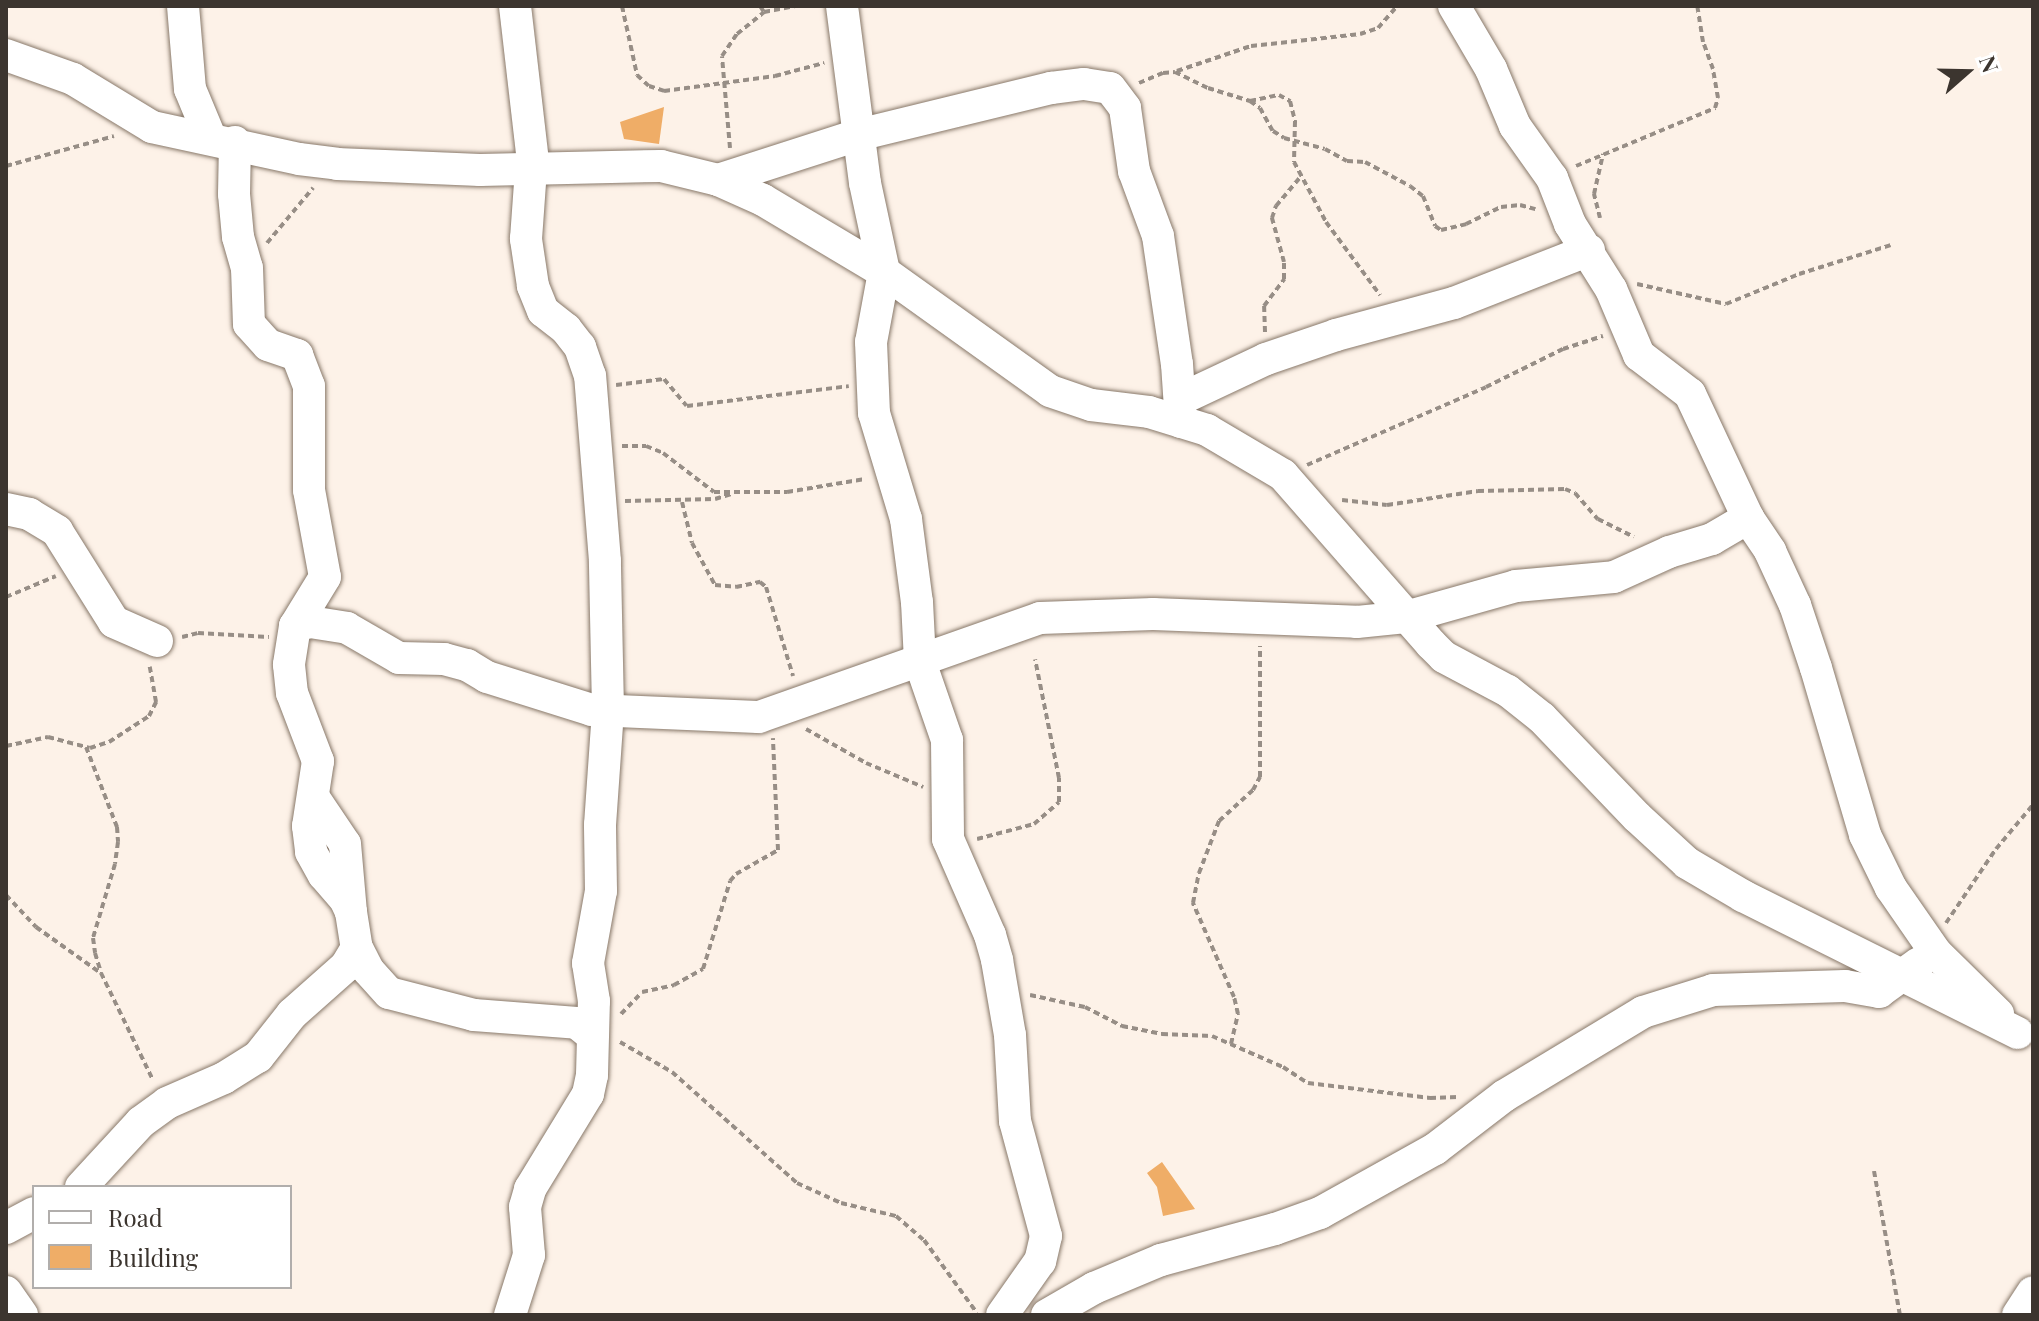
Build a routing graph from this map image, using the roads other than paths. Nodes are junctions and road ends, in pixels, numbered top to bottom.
1 (183, 6) edge
2 (515, 6) edge
3 (842, 6) edge
4 (1454, 6) edge
5 (6, 55) edge
6 (858, 135) junction
7 (223, 140) junction
8 (533, 169) junction
9 (725, 177) junction
10 (1586, 231) junction
11 (884, 272) junction
12 (1181, 410) junction
13 (6, 509) edge
14 (1748, 518) junction
15 (325, 577) junction
16 (1406, 617) junction
17 (293, 632) junction
18 (367, 636) junction
19 (157, 641) road end
20 (920, 662) junction
21 (608, 710) junction
22 (357, 948) junction
23 (1933, 949) junction
24 (1901, 973) junction
25 (599, 1027) junction
26 (2025, 1039) edge
27 (83, 1185) edge
28 (32, 1214) edge
29 (6, 1228) edge
30 (2033, 1292) edge
31 (510, 1315) edge
32 (1002, 1315) edge
33 (1047, 1315) edge
34 (2018, 1315) edge

1 - 7 street
2 - 8 street
3 - 6 street
4 - 10 street
5 - 7 street
6 - 9 street
6 - 11 street
6 - 12 street
7 - 8 street
7 - 15 street
8 - 9 street
8 - 21 street
9 - 11 street
10 - 12 street
10 - 14 street
11 - 12 street
11 - 20 street
12 - 16 street
13 - 19 street
14 - 16 street
14 - 23 street
15 - 17 street
15 - 18 street
16 - 20 street
16 - 24 street
17 - 18 street
17 - 22 street
18 - 21 street
20 - 21 street
20 - 32 street
21 - 25 street
22 - 25 street
22 - 27 street
23 - 24 street
23 - 26 street
24 - 26 street
24 - 33 street
25 - 31 street
28 - 29 street
30 - 34 street

